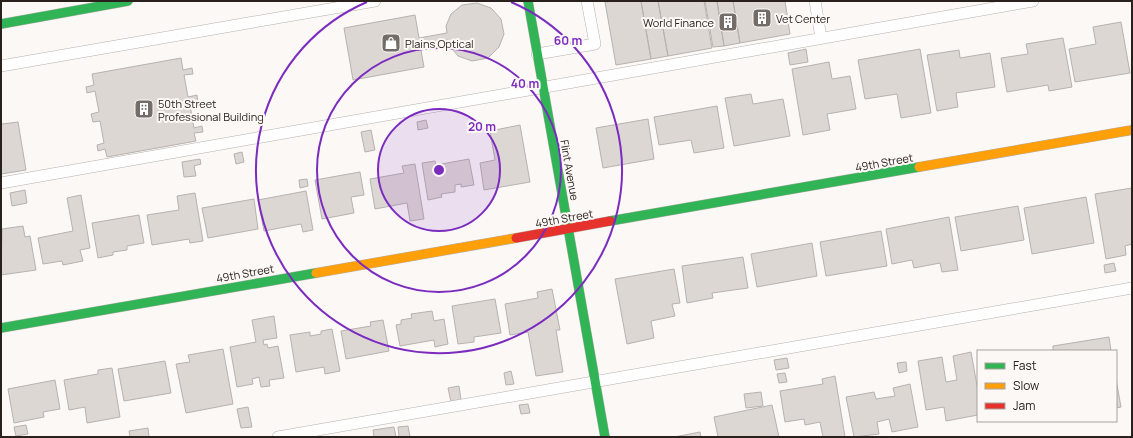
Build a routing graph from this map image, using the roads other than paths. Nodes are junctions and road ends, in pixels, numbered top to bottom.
1 (128, 1) edge
2 (374, 1) edge
3 (528, 1) edge
4 (587, 1) edge
5 (815, 1) edge
6 (1033, 1) edge
7 (1, 24) edge
8 (821, 38) junction
9 (537, 54) junction
10 (1, 66) edge
11 (543, 87) junction
12 (1132, 130) edge
13 (1, 183) edge
14 (568, 229) junction
15 (1132, 288) edge
16 (1, 328) edge
17 (596, 381) junction
18 (278, 437) edge
19 (605, 437) edge

1 - 7 street
2 - 10 lane
3 - 9 street, Flint Avenue
4 - 9 lane
5 - 8 lane
6 - 8 lane
8 - 11 lane
9 - 11 street, Flint Avenue
11 - 13 lane
11 - 14 street, Flint Avenue
12 - 14 street, 49th Street
14 - 16 street, 49th Street
14 - 17 street, Flint Avenue
15 - 17 lane
17 - 18 lane
17 - 19 street, Flint Avenue

